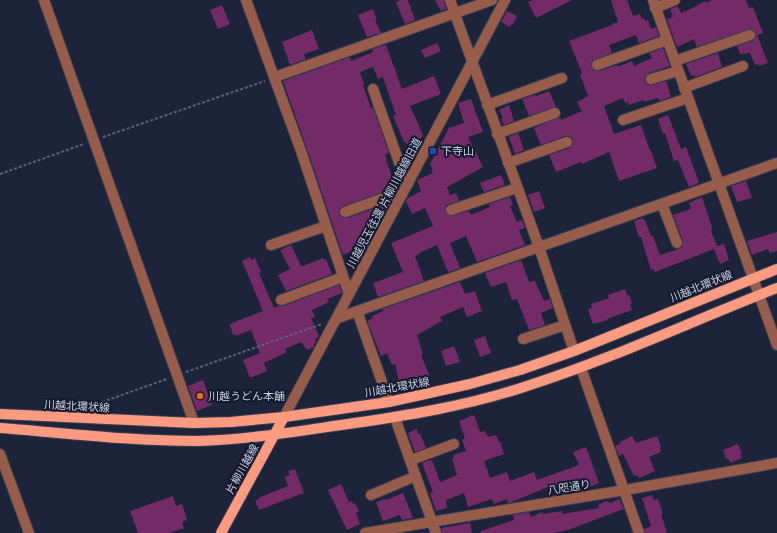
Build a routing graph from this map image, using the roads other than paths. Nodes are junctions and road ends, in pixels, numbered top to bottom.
1 (44, 0) edge
2 (246, 0) edge
3 (450, 0) edge
4 (492, 0) edge
5 (505, 0) edge
6 (675, 0) edge
7 (654, 4) edge
8 (455, 13) junction
9 (750, 35) dead end
10 (667, 40) junction
11 (472, 62) junction
12 (597, 65) dead end
13 (676, 66) junction
14 (744, 66) dead end
15 (275, 77) junction
16 (562, 78) dead end
17 (651, 79) dead end
18 (684, 88) junction
19 (373, 89) dead end
20 (688, 98) junction
21 (487, 105) junction
22 (555, 113) dead end
23 (623, 120) dead end
24 (497, 134) junction
25 (567, 142) dead end
26 (508, 163) junction
27 (777, 163) edge
28 (718, 184) junction
29 (407, 185) junction
30 (517, 188) junction
31 (402, 195) junction
32 (662, 204) junction
33 (451, 210) dead end
34 (345, 212) dead end
35 (326, 226) junction
36 (677, 243) dead end
37 (271, 245) dead end
38 (539, 247) junction
39 (777, 269) edge
40 (343, 277) junction
41 (752, 278) junction
42 (777, 288) edge
43 (349, 294) junction
44 (760, 295) junction
45 (281, 300) dead end
46 (357, 311) junction
47 (338, 318) junction
48 (565, 325) junction
49 (775, 331) edge
50 (523, 339) dead end
51 (777, 345) edge
52 (574, 351) junction
53 (581, 368) junction
54 (389, 402) junction
55 (0, 414) edge
56 (284, 417) junction
57 (395, 418) junction
58 (194, 423) junction
59 (0, 428) edge
60 (275, 435) junction
61 (454, 444) dead end
62 (0, 454) edge
63 (411, 460) junction
64 (777, 463) edge
65 (416, 476) junction
66 (624, 490) junction
67 (371, 495) dead end
68 (432, 521) junction
69 (29, 533) edge
70 (221, 533) edge
71 (365, 533) edge
72 (436, 533) edge
73 (639, 533) edge

1 - 58 street
2 - 15 street
3 - 8 street
4 - 8 street
5 - 11 street, 川越児玉往還 片柳川越線旧道
6 - 7 street
7 - 10 street
8 - 11 street
8 - 15 street
9 - 13 street
10 - 12 street
10 - 13 street
11 - 21 street
11 - 29 street, 川越児玉往還 片柳川越線旧道
13 - 17 street
13 - 18 street
14 - 18 street
15 - 35 street
16 - 21 street
18 - 20 street
19 - 29 street
20 - 23 street
20 - 28 street
21 - 24 street
22 - 24 street
24 - 26 street
25 - 26 street
26 - 30 street
27 - 28 street
28 - 32 street
28 - 41 street
29 - 31 street, 川越児玉往還 片柳川越線旧道
30 - 33 street
30 - 38 street
31 - 34 street
31 - 43 street, 川越児玉往還 片柳川越線旧道
32 - 36 street
32 - 38 street
35 - 37 street
35 - 40 street
38 - 46 street
38 - 48 street
39 - 41 main road, 川越北環状線
40 - 43 street
40 - 45 street
41 - 44 street
41 - 52 main road, 川越北環状線
42 - 44 main road
43 - 47 street, 川越児玉往還 片柳川越線旧道
44 - 49 street
44 - 53 main road
46 - 47 street
46 - 54 street
47 - 56 street, 川越児玉往還 片柳川越線旧道
48 - 50 street
48 - 52 street
49 - 51 street
52 - 54 main road, 川越北環状線
53 - 57 main road
53 - 66 street
54 - 56 main road, 川越北環状線
55 - 58 main road, 川越北環状線
56 - 58 main road, 川越北環状線
56 - 60 main road, 片柳川越線
57 - 60 main road
57 - 63 street
59 - 60 main road
60 - 70 main road, 片柳川越線
61 - 63 street
62 - 69 street
63 - 65 street
64 - 66 street, 八咫通り
65 - 67 street
65 - 68 street
66 - 68 street, 八咫通り
66 - 73 street
68 - 71 street, 八咫通り
68 - 72 street

